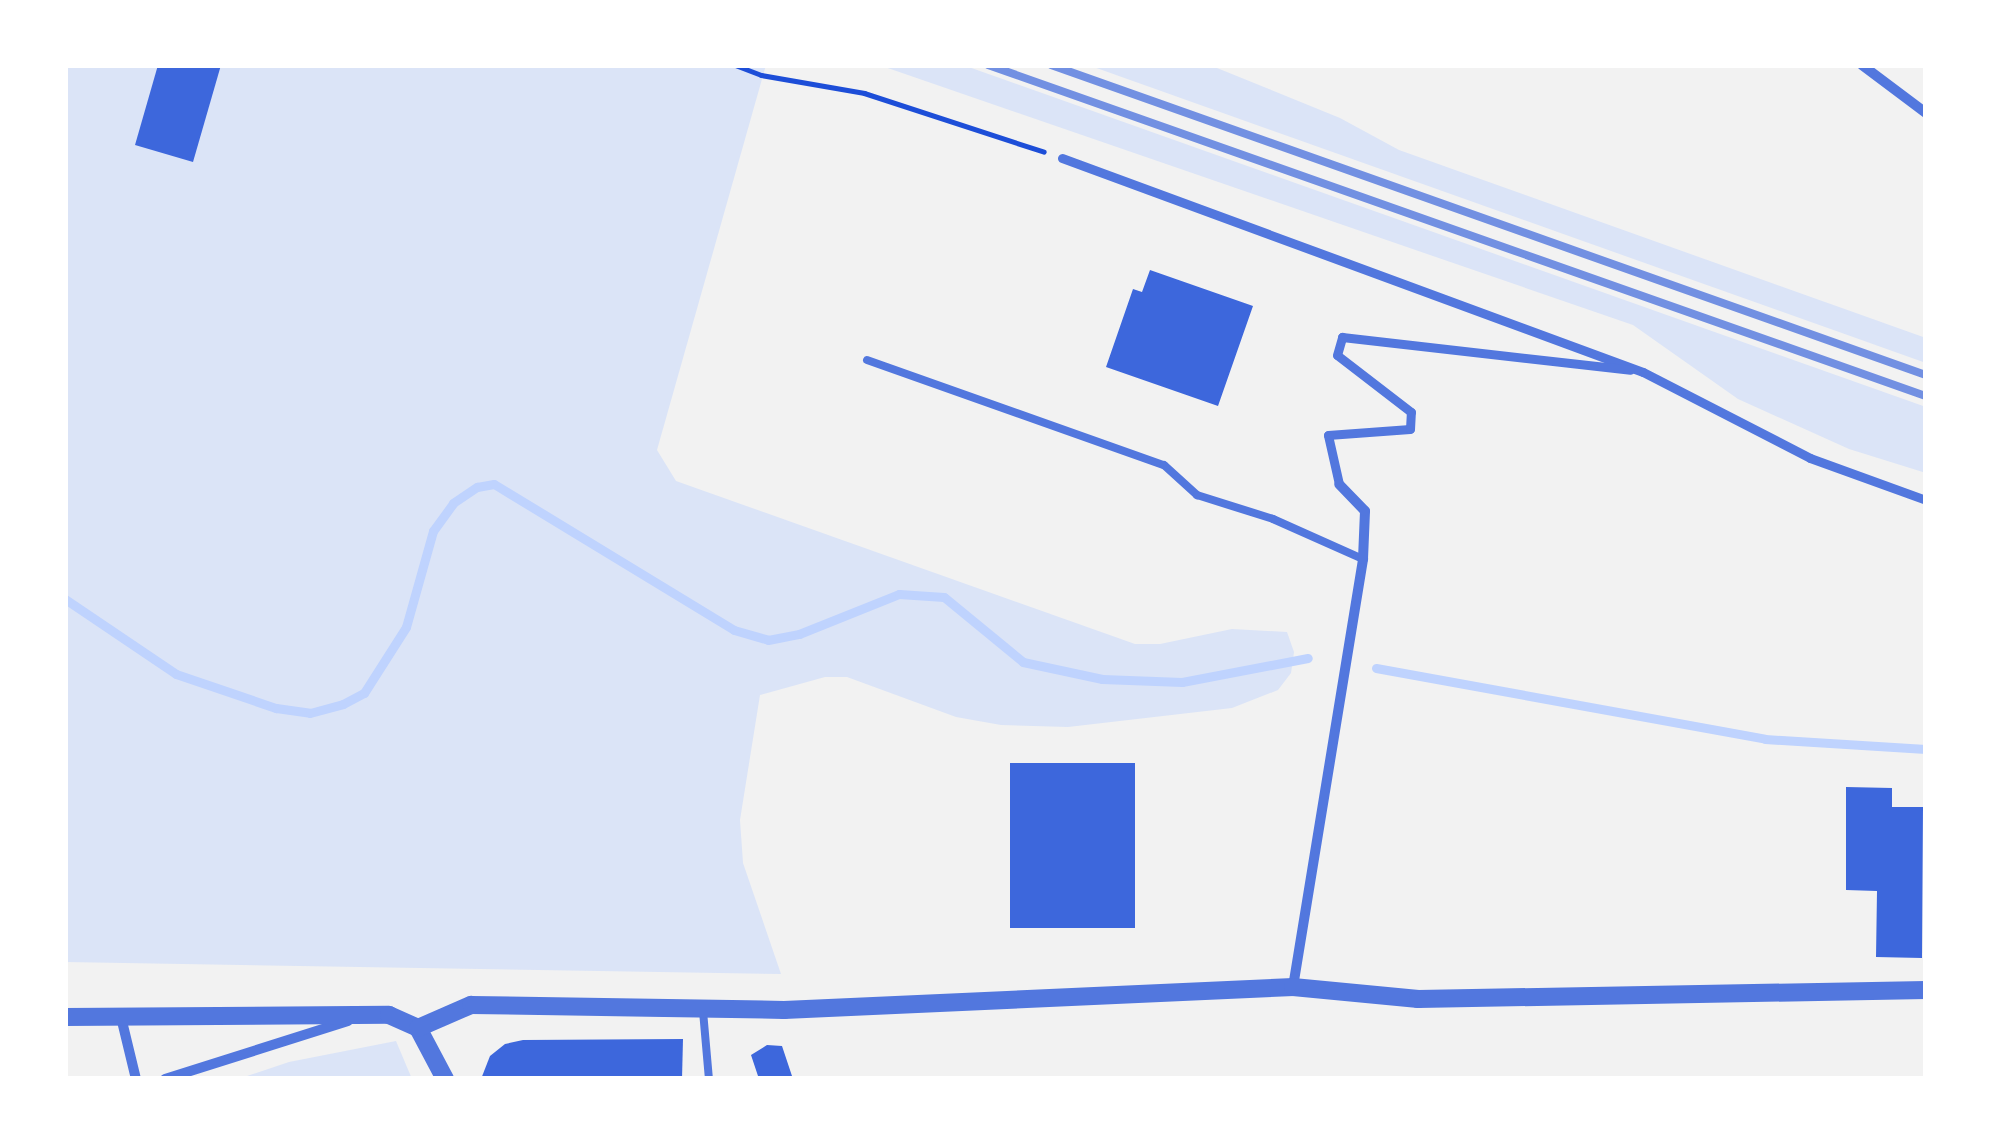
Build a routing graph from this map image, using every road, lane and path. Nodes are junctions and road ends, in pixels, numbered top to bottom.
1 (734, 65) edge
2 (1862, 65) edge
3 (1926, 113) edge
4 (1062, 158) joint
5 (867, 360) dead end
6 (1643, 372) junction
7 (1339, 484) joint
8 (1926, 500) edge
9 (1363, 559) junction
10 (1294, 987) junction
11 (1926, 990) edge
12 (703, 1011) junction
13 (363, 1016) junction
14 (65, 1017) edge
15 (122, 1017) junction
16 (418, 1028) junction
17 (136, 1079) edge
18 (165, 1079) edge
19 (444, 1079) edge
20 (709, 1079) edge

1 - 4 path
2 - 3 street
4 - 6 street
5 - 9 lane
6 - 7 street
6 - 8 street
7 - 9 street
9 - 10 street
10 - 11 street
10 - 12 street
12 - 16 street
12 - 20 lane
13 - 15 street
13 - 16 street
13 - 18 street
14 - 15 street
15 - 17 street
16 - 19 street

